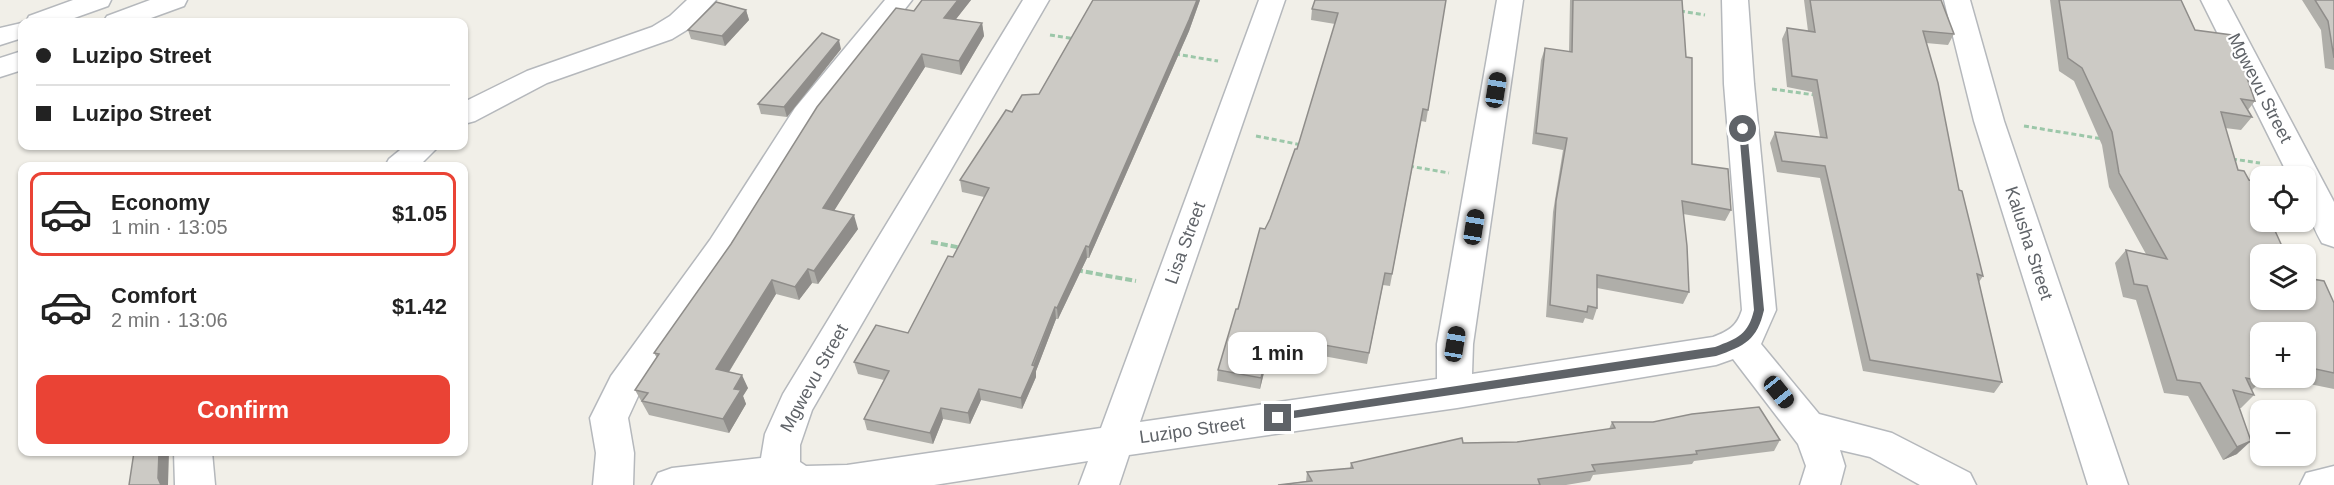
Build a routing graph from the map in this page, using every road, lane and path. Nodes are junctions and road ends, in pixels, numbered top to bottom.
1 (99, 0) edge
2 (174, 0) edge
3 (703, 0) edge
4 (899, 0) edge
5 (1036, 0) edge
6 (1272, 0) edge
7 (1510, 0) edge
8 (1957, 0) edge
9 (2214, 0) edge
10 (1735, 9) edge
11 (1678, 11) edge
12 (50, 18) edge
13 (127, 18) edge
14 (18, 30) edge
15 (1019, 30) junction
16 (0, 37) edge
17 (1086, 40) edge
18 (1169, 54) edge
19 (18, 62) edge
20 (1248, 66) junction
21 (0, 69) edge
22 (1739, 84) junction
23 (1818, 95) edge
24 (468, 112) edge
25 (1989, 121) junction
26 (1226, 130) junction
27 (2111, 140) edge
28 (1307, 146) edge
29 (419, 150) edge
30 (2231, 159) edge
31 (405, 162) edge
32 (1400, 164) edge
33 (2263, 166) edge
34 (2299, 166) edge
35 (1482, 180) junction
36 (2316, 199) edge
37 (2334, 235) edge
38 (898, 236) junction
39 (966, 249) edge
40 (1067, 268) edge
41 (1169, 287) junction
42 (1739, 342) junction
43 (1457, 393) junction
44 (1806, 426) junction
45 (1115, 440) junction
46 (193, 456) edge
47 (784, 469) junction
48 (2334, 483) edge
49 (195, 485) edge
50 (613, 485) edge
51 (672, 485) edge
52 (1098, 485) edge
53 (1820, 485) edge
54 (1956, 485) edge
55 (2108, 485) edge
56 (2320, 485) edge

1 - 12 street
2 - 13 street
3 - 24 street
4 - 50 street
5 - 15 street, Mgwevu Street
6 - 20 street, Lisa Street
7 - 35 street
8 - 25 street, Kalusha Street
9 - 34 street, Mgwevu Street
10 - 11 path
10 - 22 street
14 - 16 street
15 - 17 path
15 - 38 street, Mgwevu Street
18 - 20 path
19 - 21 street
20 - 26 street, Lisa Street
22 - 23 path
22 - 42 street
25 - 27 path
25 - 55 street, Kalusha Street
26 - 28 path
26 - 41 street, Lisa Street
29 - 31 street
30 - 33 path
32 - 35 path
35 - 43 street
36 - 37 street, Mgwevu Street
38 - 39 path
38 - 47 street, Mgwevu Street
40 - 41 path
41 - 45 street, Lisa Street
42 - 43 street, Luzipo Street
42 - 44 street
43 - 45 street, Luzipo Street
44 - 53 street
44 - 54 street
45 - 47 street
45 - 52 street, Lisa Street
46 - 49 street
47 - 51 street
48 - 56 street

